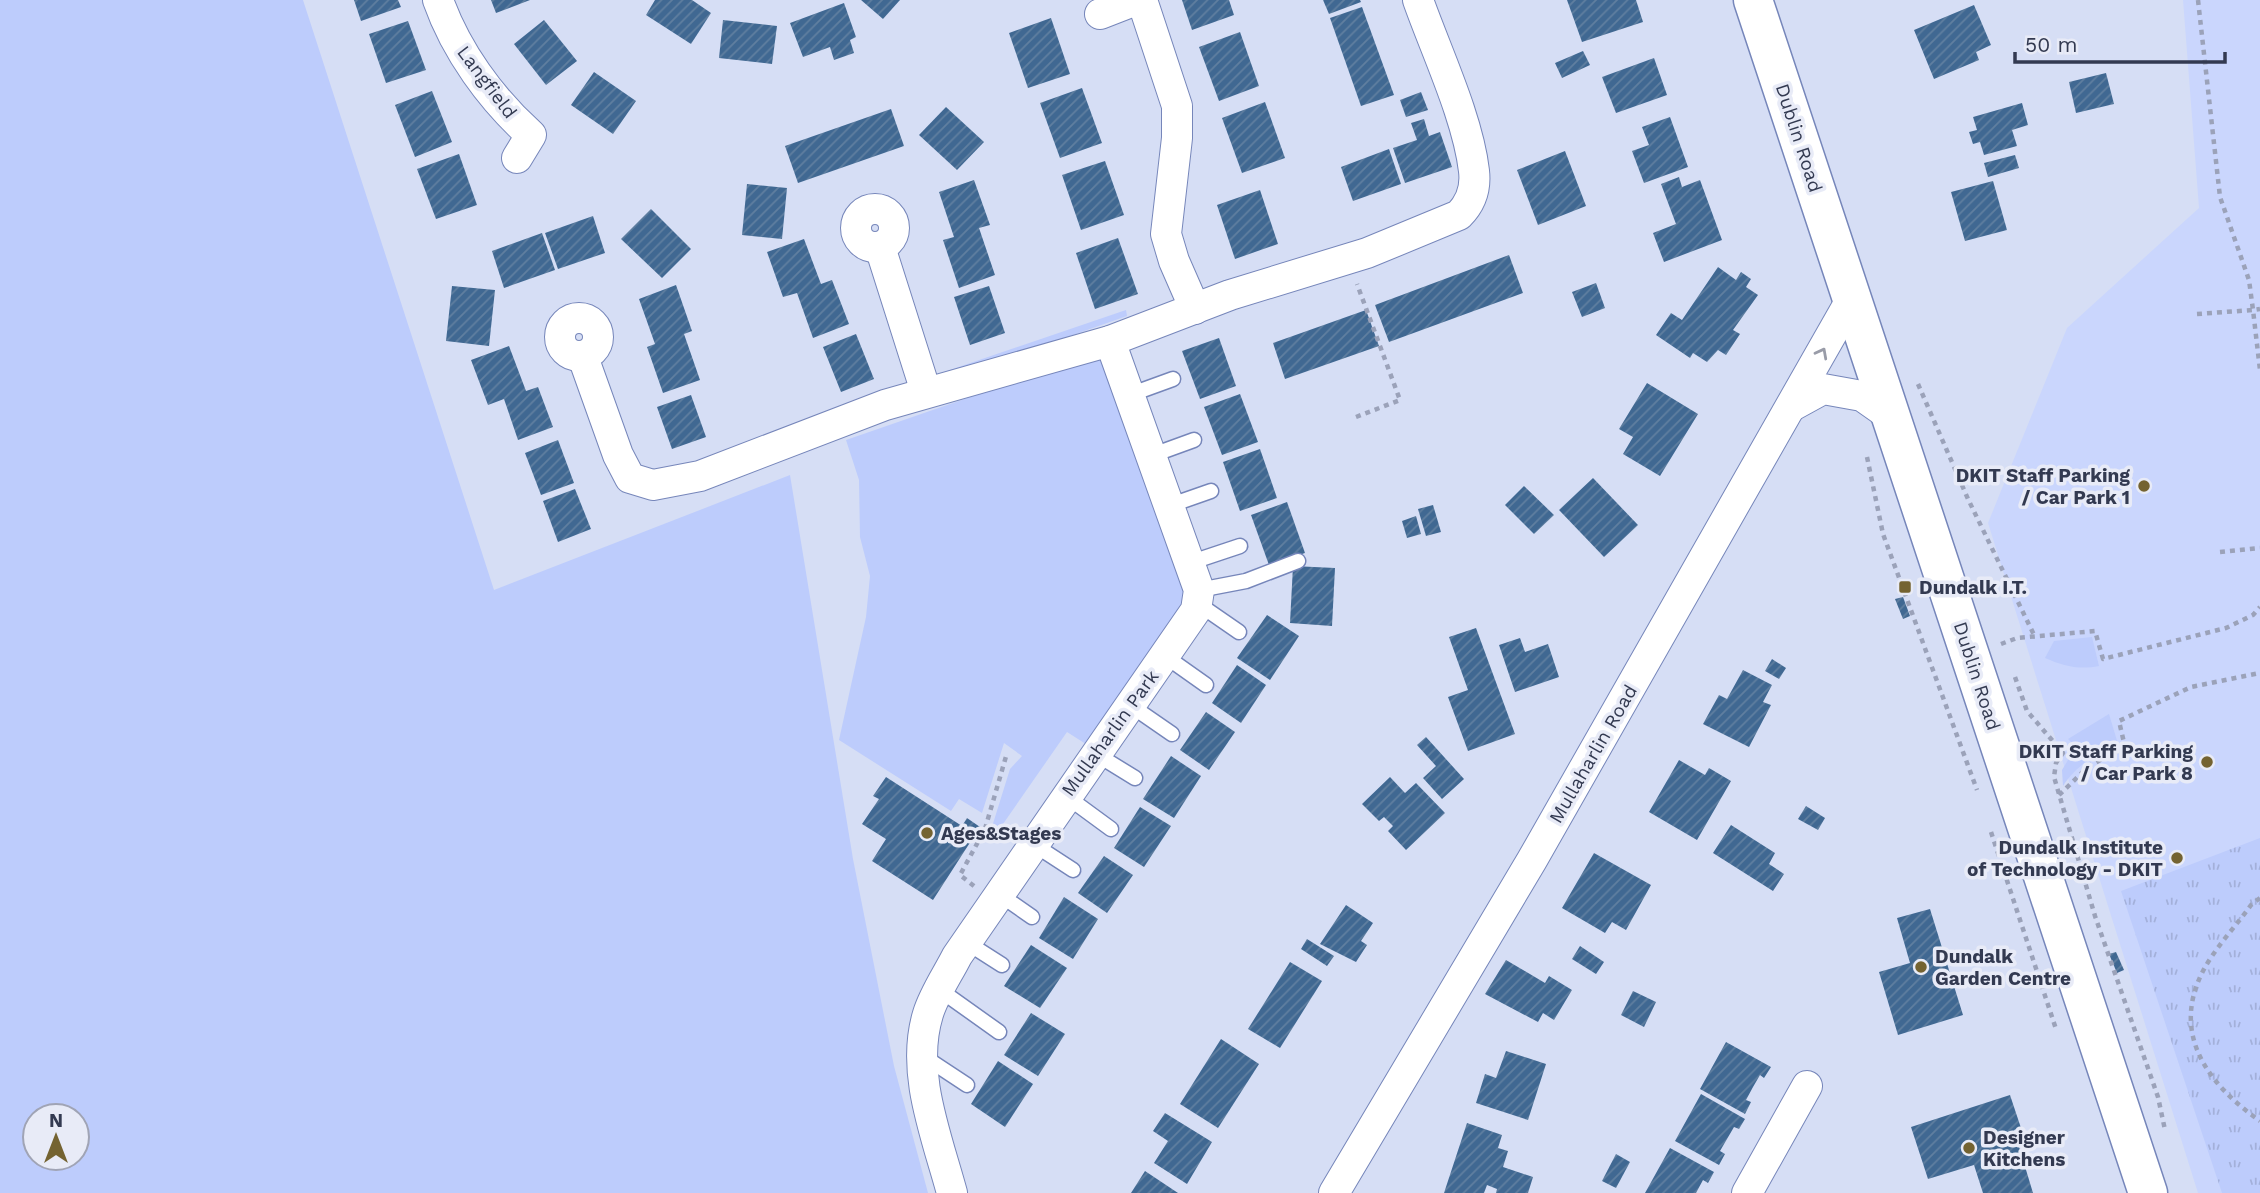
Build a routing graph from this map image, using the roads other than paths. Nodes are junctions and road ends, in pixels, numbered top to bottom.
1 (438, 0) edge
2 (1136, 0) edge
3 (1142, 0) edge
4 (1418, 0) edge
5 (1753, 0) edge
6 (1100, 14) dead end
7 (517, 158) dead end
8 (880, 247) dead end
9 (1851, 300) junction
10 (1195, 309) junction
11 (1110, 341) junction
12 (583, 357) dead end
13 (1173, 379) dead end
14 (926, 392) junction
15 (1129, 395) junction
16 (1792, 406) junction
17 (1889, 415) junction
18 (1194, 440) dead end
19 (1150, 456) junction
20 (1211, 491) dead end
21 (1168, 506) junction
22 (1240, 546) dead end
23 (1298, 561) dead end
24 (1195, 585) junction
25 (1239, 632) dead end
26 (1165, 656) junction
27 (1206, 685) dead end
28 (1130, 705) junction
29 (1172, 734) dead end
30 (1096, 754) junction
31 (1135, 778) dead end
32 (1066, 796) junction
33 (1111, 829) dead end
34 (1030, 841) junction
35 (1073, 870) dead end
36 (997, 897) junction
37 (1032, 918) dead end
38 (967, 942) junction
39 (1002, 965) dead end
40 (940, 990) junction
41 (999, 1032) dead end
42 (922, 1056) junction
43 (967, 1085) dead end
44 (1807, 1086) dead end
45 (951, 1193) edge
46 (1334, 1193) edge
47 (1747, 1193) edge
48 (2148, 1193) edge

1 - 7 street, Langfield
2 - 6 street
3 - 10 street
4 - 10 street
5 - 9 main road, Dublin Road
8 - 14 street
16 -> 9 street, Mullaharlin Road
9 - 17 main road, Dublin Road
10 - 11 street
11 - 14 street
11 - 15 street
12 - 14 street
13 - 15 lane
15 - 19 street
16 - 17 street
16 - 46 street, Mullaharlin Road
17 - 48 main road, Dublin Road
18 - 19 lane
19 - 21 street
20 - 21 lane
21 - 24 street
22 - 24 lane
23 - 24 lane
24 - 25 lane
24 - 26 street, Mullaharlin Park
26 - 27 lane
26 - 28 street, Mullaharlin Park
28 - 29 lane
28 - 30 street, Mullaharlin Park
30 - 31 lane
30 - 32 street, Mullaharlin Park
32 - 33 lane
32 - 34 street, Mullaharlin Park
34 - 35 lane
34 - 36 street, Mullaharlin Park
36 - 37 lane
36 - 38 street, Mullaharlin Park
38 - 39 lane
38 - 40 street, Mullaharlin Park
40 - 41 lane
40 - 42 street, Mullaharlin Park
42 - 43 lane
42 - 45 street, Mullaharlin Park
44 - 47 street

